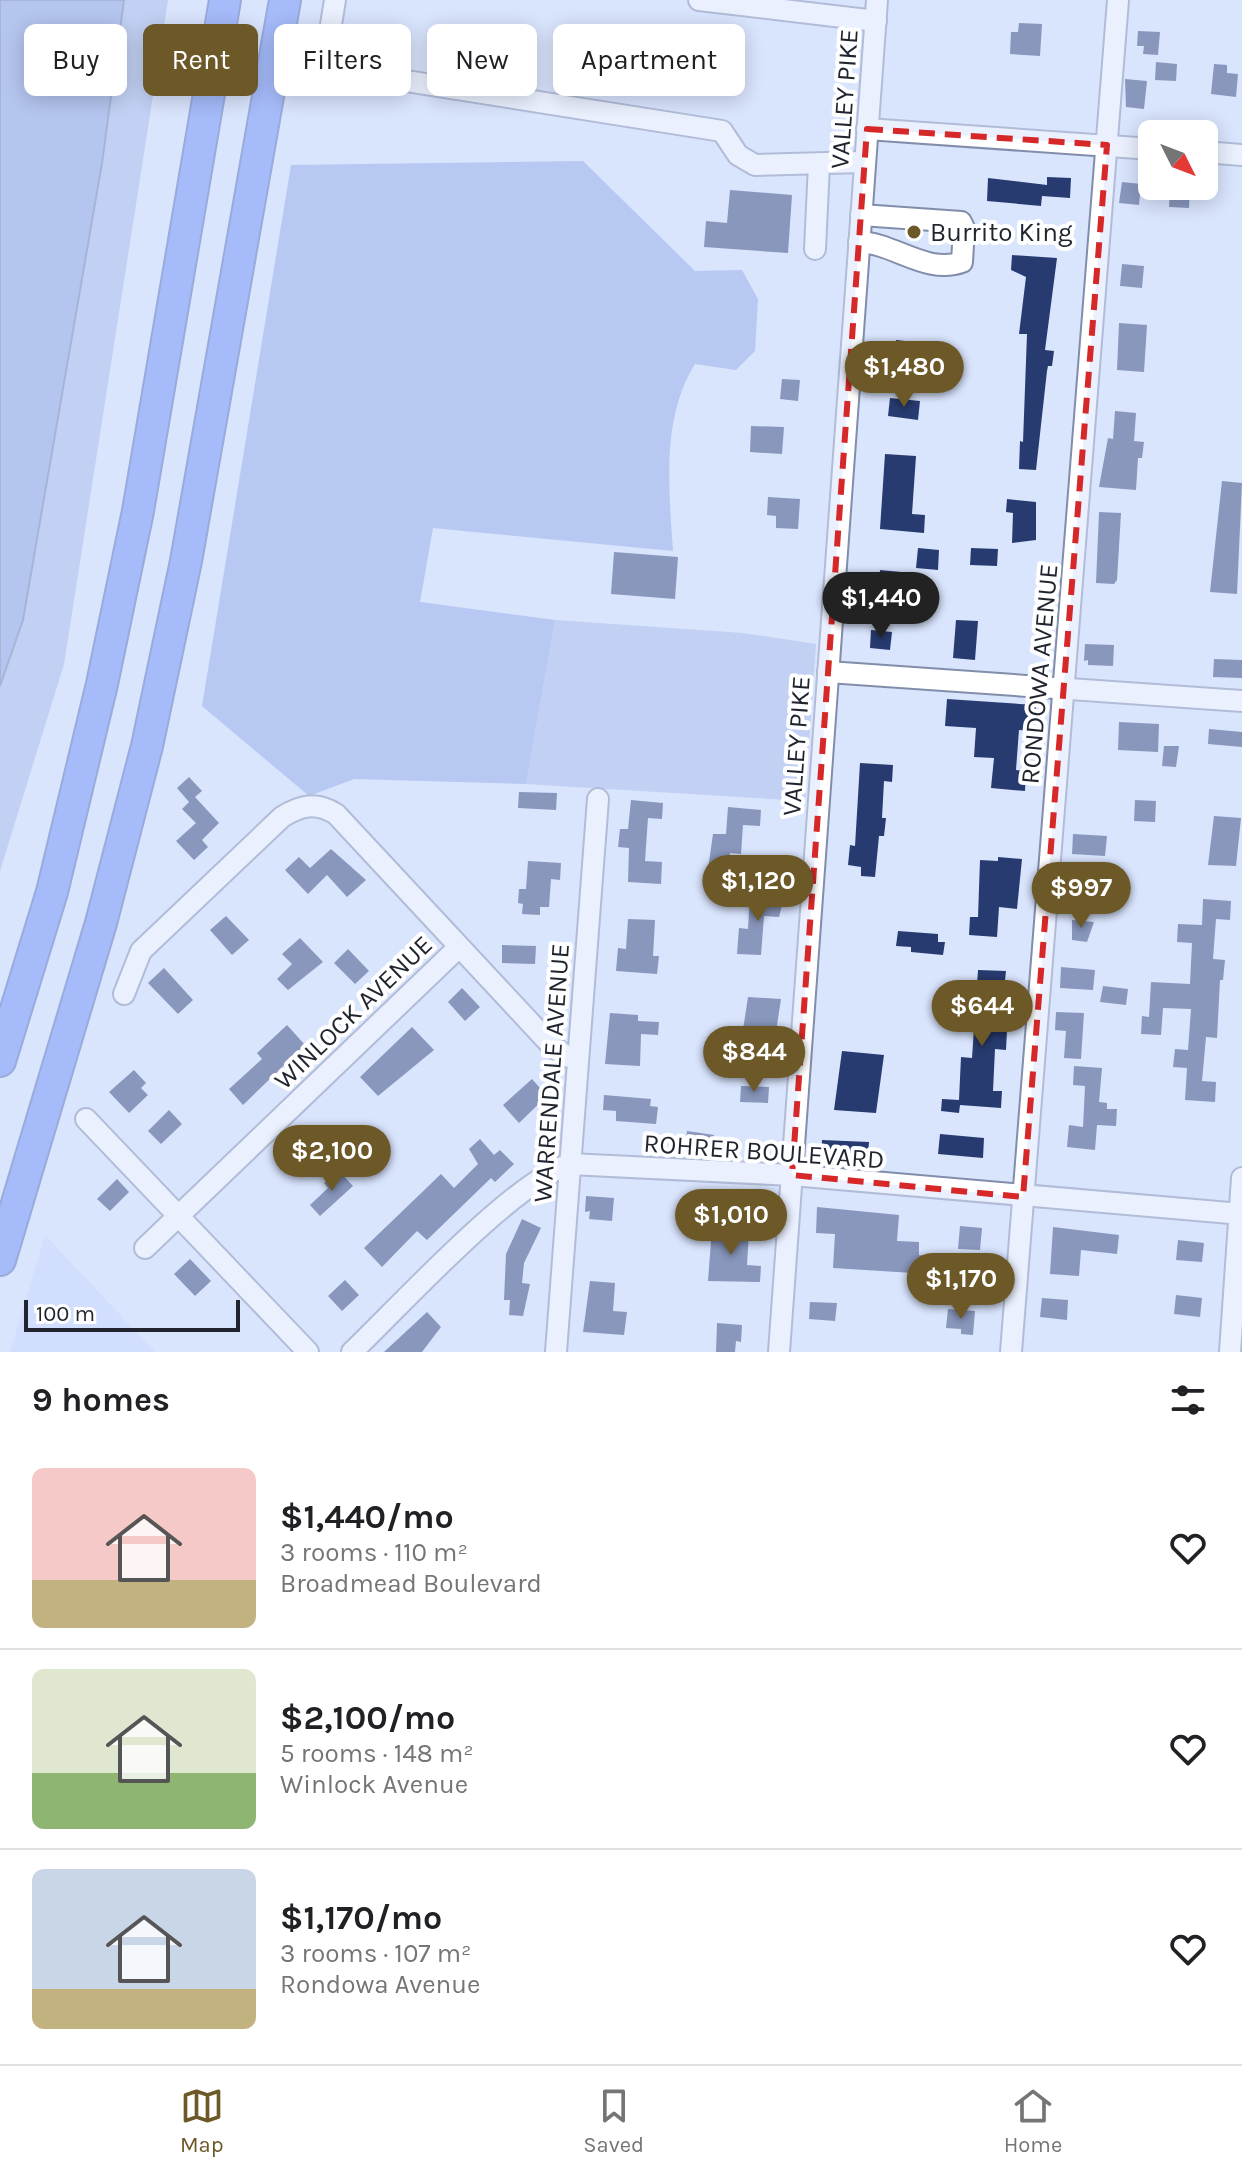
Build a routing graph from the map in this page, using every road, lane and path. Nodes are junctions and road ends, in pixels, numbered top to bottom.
1 (225, 0) edge
2 (285, 0) edge
3 (335, 0) edge
4 (699, 0) edge
5 (1118, 0) edge
6 (728, 2) edge
7 (832, 9) edge
8 (877, 10) edge
9 (867, 129) junction
10 (1107, 145) junction
11 (1138, 148) edge
12 (1218, 153) edge
13 (1242, 155) edge
14 (864, 162) junction
15 (819, 164) junction
16 (861, 215) junction
17 (859, 242) junction
18 (815, 249) dead end
19 (828, 672) junction
20 (1064, 689) junction
21 (1242, 701) edge
22 (598, 799) dead end
23 (459, 947) junction
24 (124, 994) dead end
25 (578, 1059) junction
26 (0, 1061) edge
27 (86, 1119) dead end
28 (570, 1164) junction
29 (792, 1175) junction
30 (1242, 1178) edge
31 (1023, 1197) junction
32 (1241, 1214) edge
33 (178, 1216) junction
34 (145, 1248) dead end
35 (0, 1260) edge
36 (308, 1352) edge
37 (352, 1352) edge
38 (556, 1352) edge
39 (779, 1352) edge
40 (1011, 1352) edge
41 (1230, 1352) edge

1 - 26 highway
2 - 35 highway
3 - 15 street
4 - 6 street
5 - 10 street, RONDOWA AVENUE
6 - 7 street
7 - 8 street
8 - 9 street, VALLEY PIKE
9 - 10 street
9 - 14 street, VALLEY PIKE
10 - 11 street
10 - 20 street, RONDOWA AVENUE
12 - 13 street
14 - 15 street
14 - 16 street, VALLEY PIKE
15 - 18 street
16 - 17 street, VALLEY PIKE
16 - 17 street
17 - 19 street, VALLEY PIKE
19 - 20 street
19 - 29 street, VALLEY PIKE
20 - 21 street
20 - 31 street, RONDOWA AVENUE
22 - 25 street, WARRENDALE AVENUE
23 - 24 street
23 - 25 street
23 - 33 street, WINLOCK AVENUE
25 - 28 street, WARRENDALE AVENUE
27 - 33 street
28 - 29 street, ROHRER BOULEVARD
28 - 37 street
28 - 38 street, WARRENDALE AVENUE
29 - 31 street, ROHRER BOULEVARD
29 - 39 street, VALLEY PIKE
30 - 32 street
31 - 32 street, ROHRER BOULEVARD
31 - 40 street, RONDOWA AVENUE
32 - 41 street
33 - 34 street, WINLOCK AVENUE
33 - 36 street

